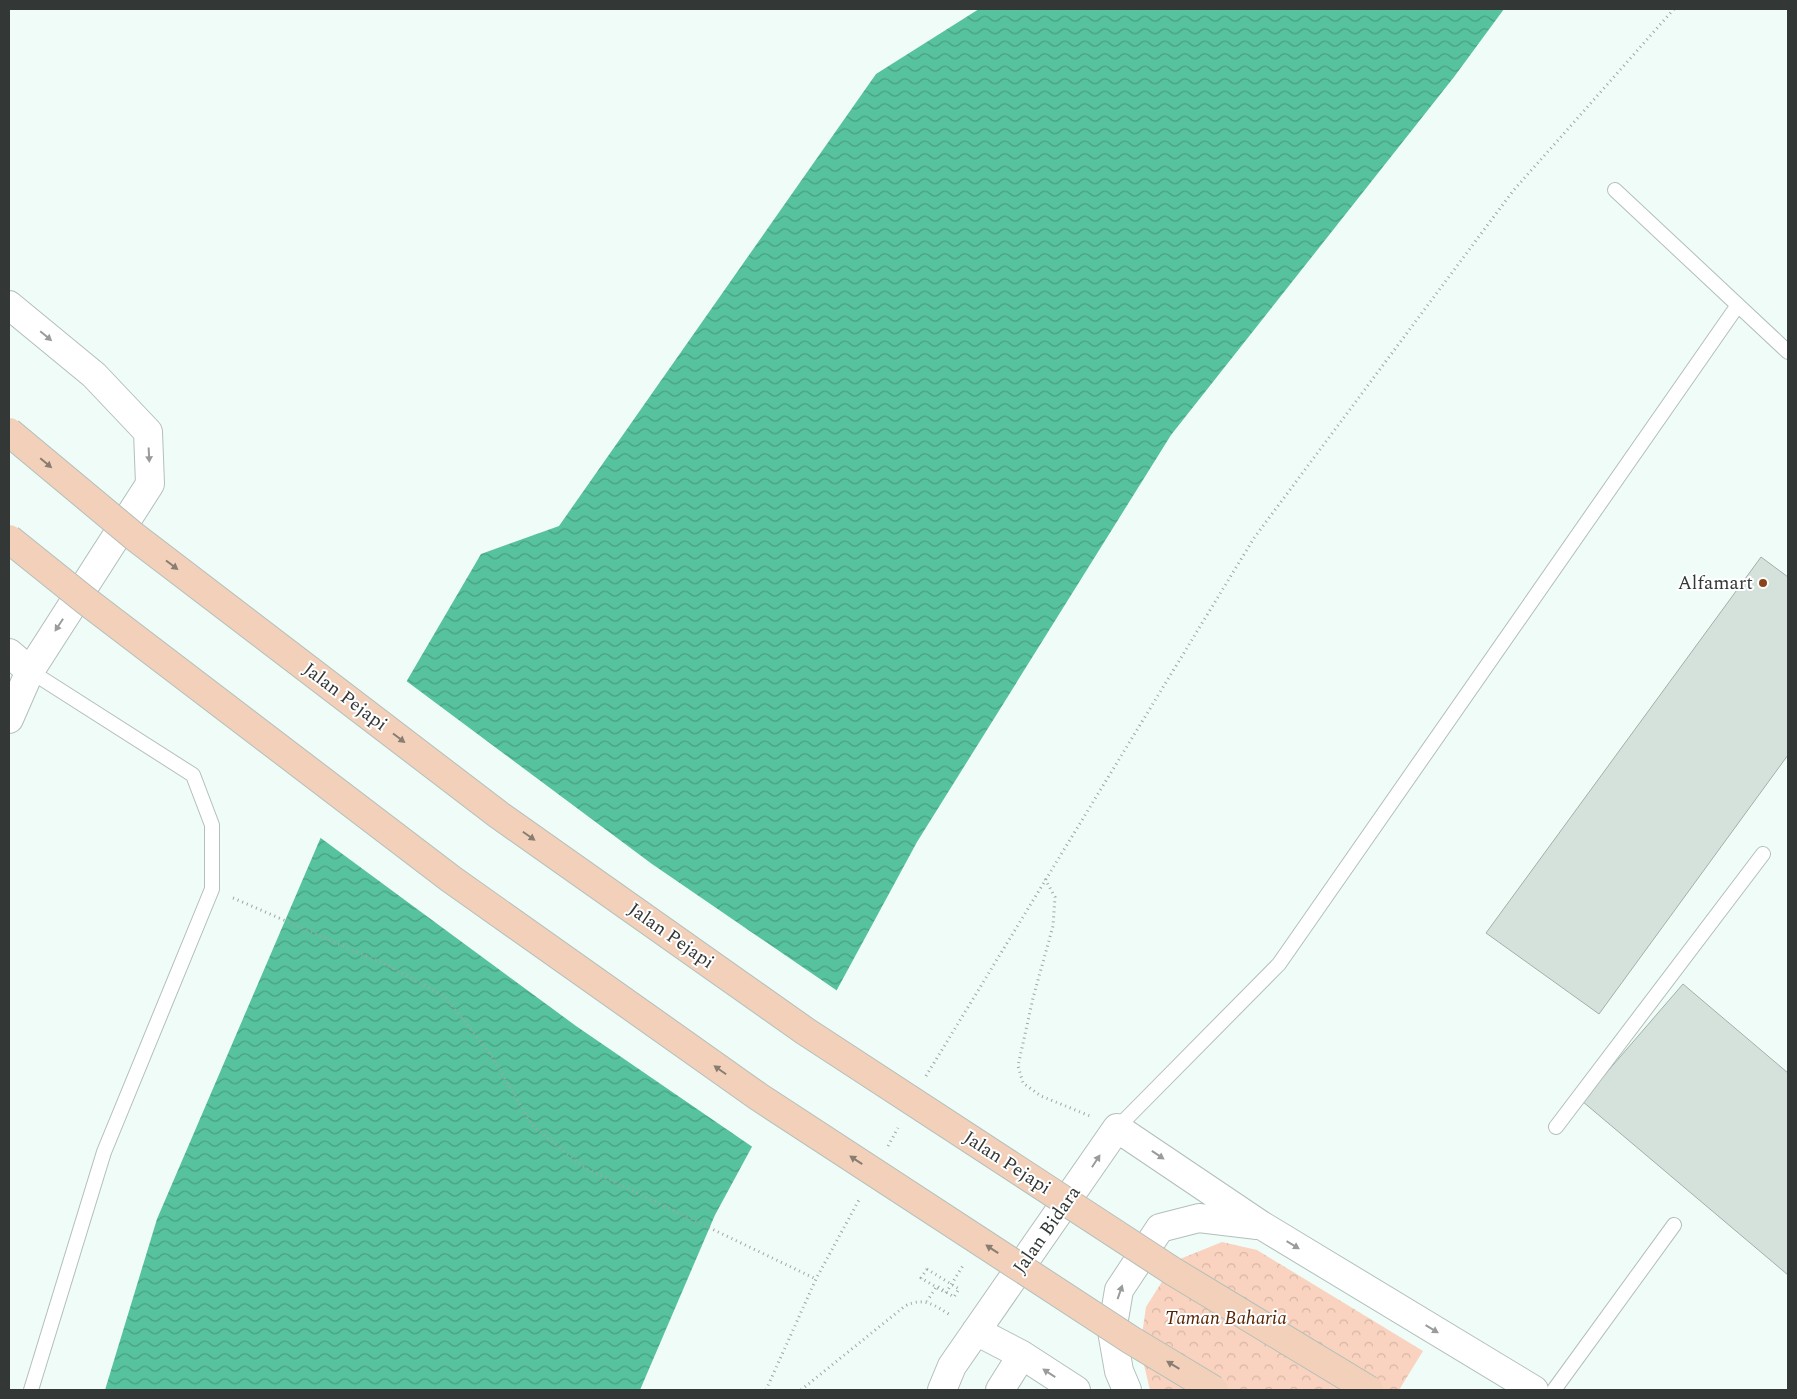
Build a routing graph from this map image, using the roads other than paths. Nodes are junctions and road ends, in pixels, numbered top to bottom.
1 (1615, 190) dead end
2 (9, 305) edge
3 (1738, 305) junction
4 (1788, 352) edge
5 (9, 432) edge
6 (9, 539) edge
7 (9, 653) edge
8 (30, 671) junction
9 (9, 719) edge
10 (1763, 854) dead end
11 (1556, 1127) dead end
12 (1117, 1128) junction
13 (1261, 1225) junction
14 (1674, 1225) dead end
15 (976, 1331) junction
16 (1022, 1355) junction
17 (31, 1390) edge
18 (942, 1390) edge
19 (1000, 1390) edge
20 (1076, 1390) edge
21 (1127, 1390) edge
22 (1214, 1390) edge
23 (1369, 1390) edge
24 (1534, 1390) edge
25 (1554, 1390) edge

1 - 3 lane
2 -> 8 street
3 - 4 lane
3 - 12 lane
5 -> 23 main road, Jalan Pejapi, bridge
22 -> 6 main road, bridge
7 - 8 street
8 - 9 street
8 - 17 lane
10 - 11 lane
12 -> 13 street
15 -> 12 street, Jalan Bidara
21 -> 13 street
13 -> 24 street
14 - 25 lane
15 - 16 street
15 - 18 street, Jalan Bidara
16 - 19 street
20 -> 16 street

